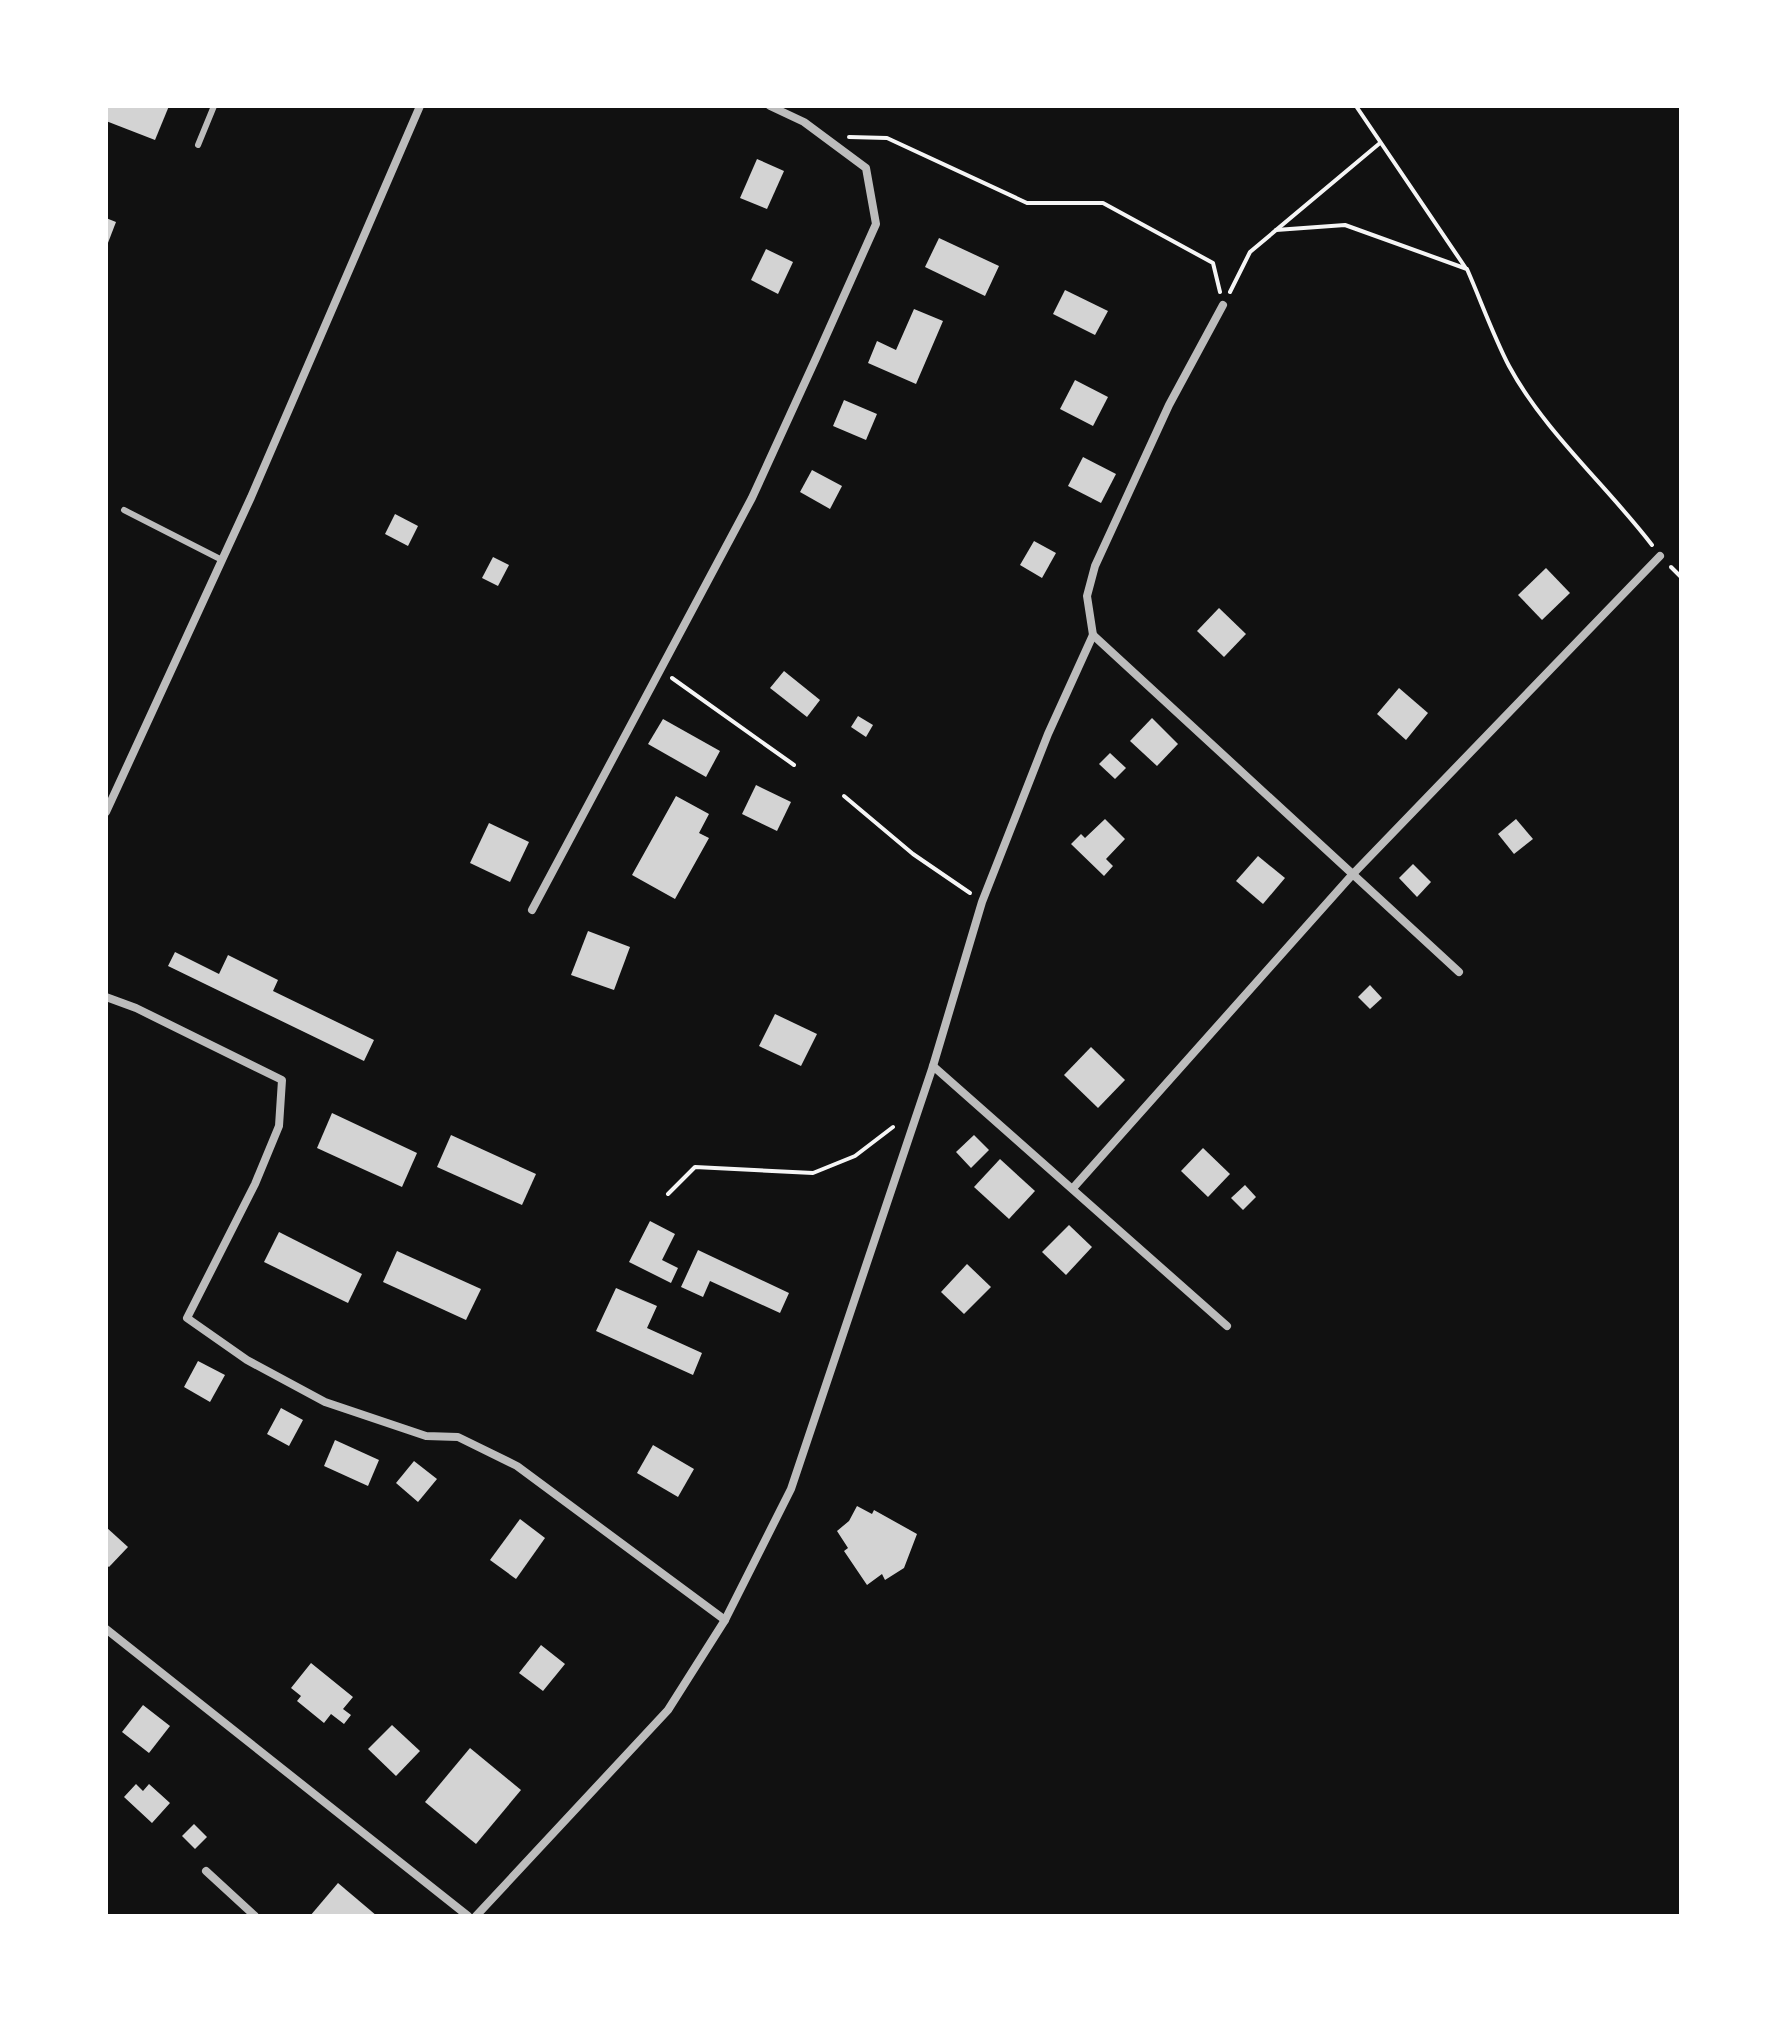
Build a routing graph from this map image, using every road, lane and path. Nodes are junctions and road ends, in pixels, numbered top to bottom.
1 (214, 106) edge
2 (420, 106) edge
3 (770, 106) edge
4 (1356, 106) edge
5 (827, 137) junction
6 (1380, 143) junction
7 (198, 145) dead end
8 (1276, 230) junction
9 (1467, 269) junction
10 (1223, 305) junction
11 (124, 510) dead end
12 (1660, 556) junction
13 (222, 560) junction
14 (1681, 577) edge
15 (1093, 635) junction
16 (661, 670) junction
17 (794, 765) dead end
18 (844, 796) dead end
19 (106, 812) edge
20 (1352, 875) junction
21 (982, 902) junction
22 (532, 910) dead end
23 (1459, 972) dead end
24 (106, 997) edge
25 (933, 1066) junction
26 (893, 1127) dead end
27 (1074, 1187) junction
28 (668, 1194) dead end
29 (1227, 1326) dead end
30 (725, 1620) junction
31 (106, 1629) edge
32 (206, 1871) dead end
33 (255, 1916) edge
34 (468, 1916) edge
35 (476, 1916) edge

1 - 7 lane
2 - 13 street
3 - 5 street
4 - 6 path
5 - 10 path
5 - 16 street
6 - 8 path
6 - 9 path
8 - 9 path
8 - 10 path
9 - 12 path
10 - 15 street
11 - 13 lane
12 - 14 path
12 - 20 street
13 - 19 street
15 - 20 street
15 - 21 street
16 - 17 path
16 - 22 street
18 - 21 path
20 - 23 street
20 - 27 street
21 - 25 street
24 - 30 street
25 - 27 street
25 - 30 street
26 - 28 path
27 - 29 street
30 - 35 street
31 - 34 street
32 - 33 street

